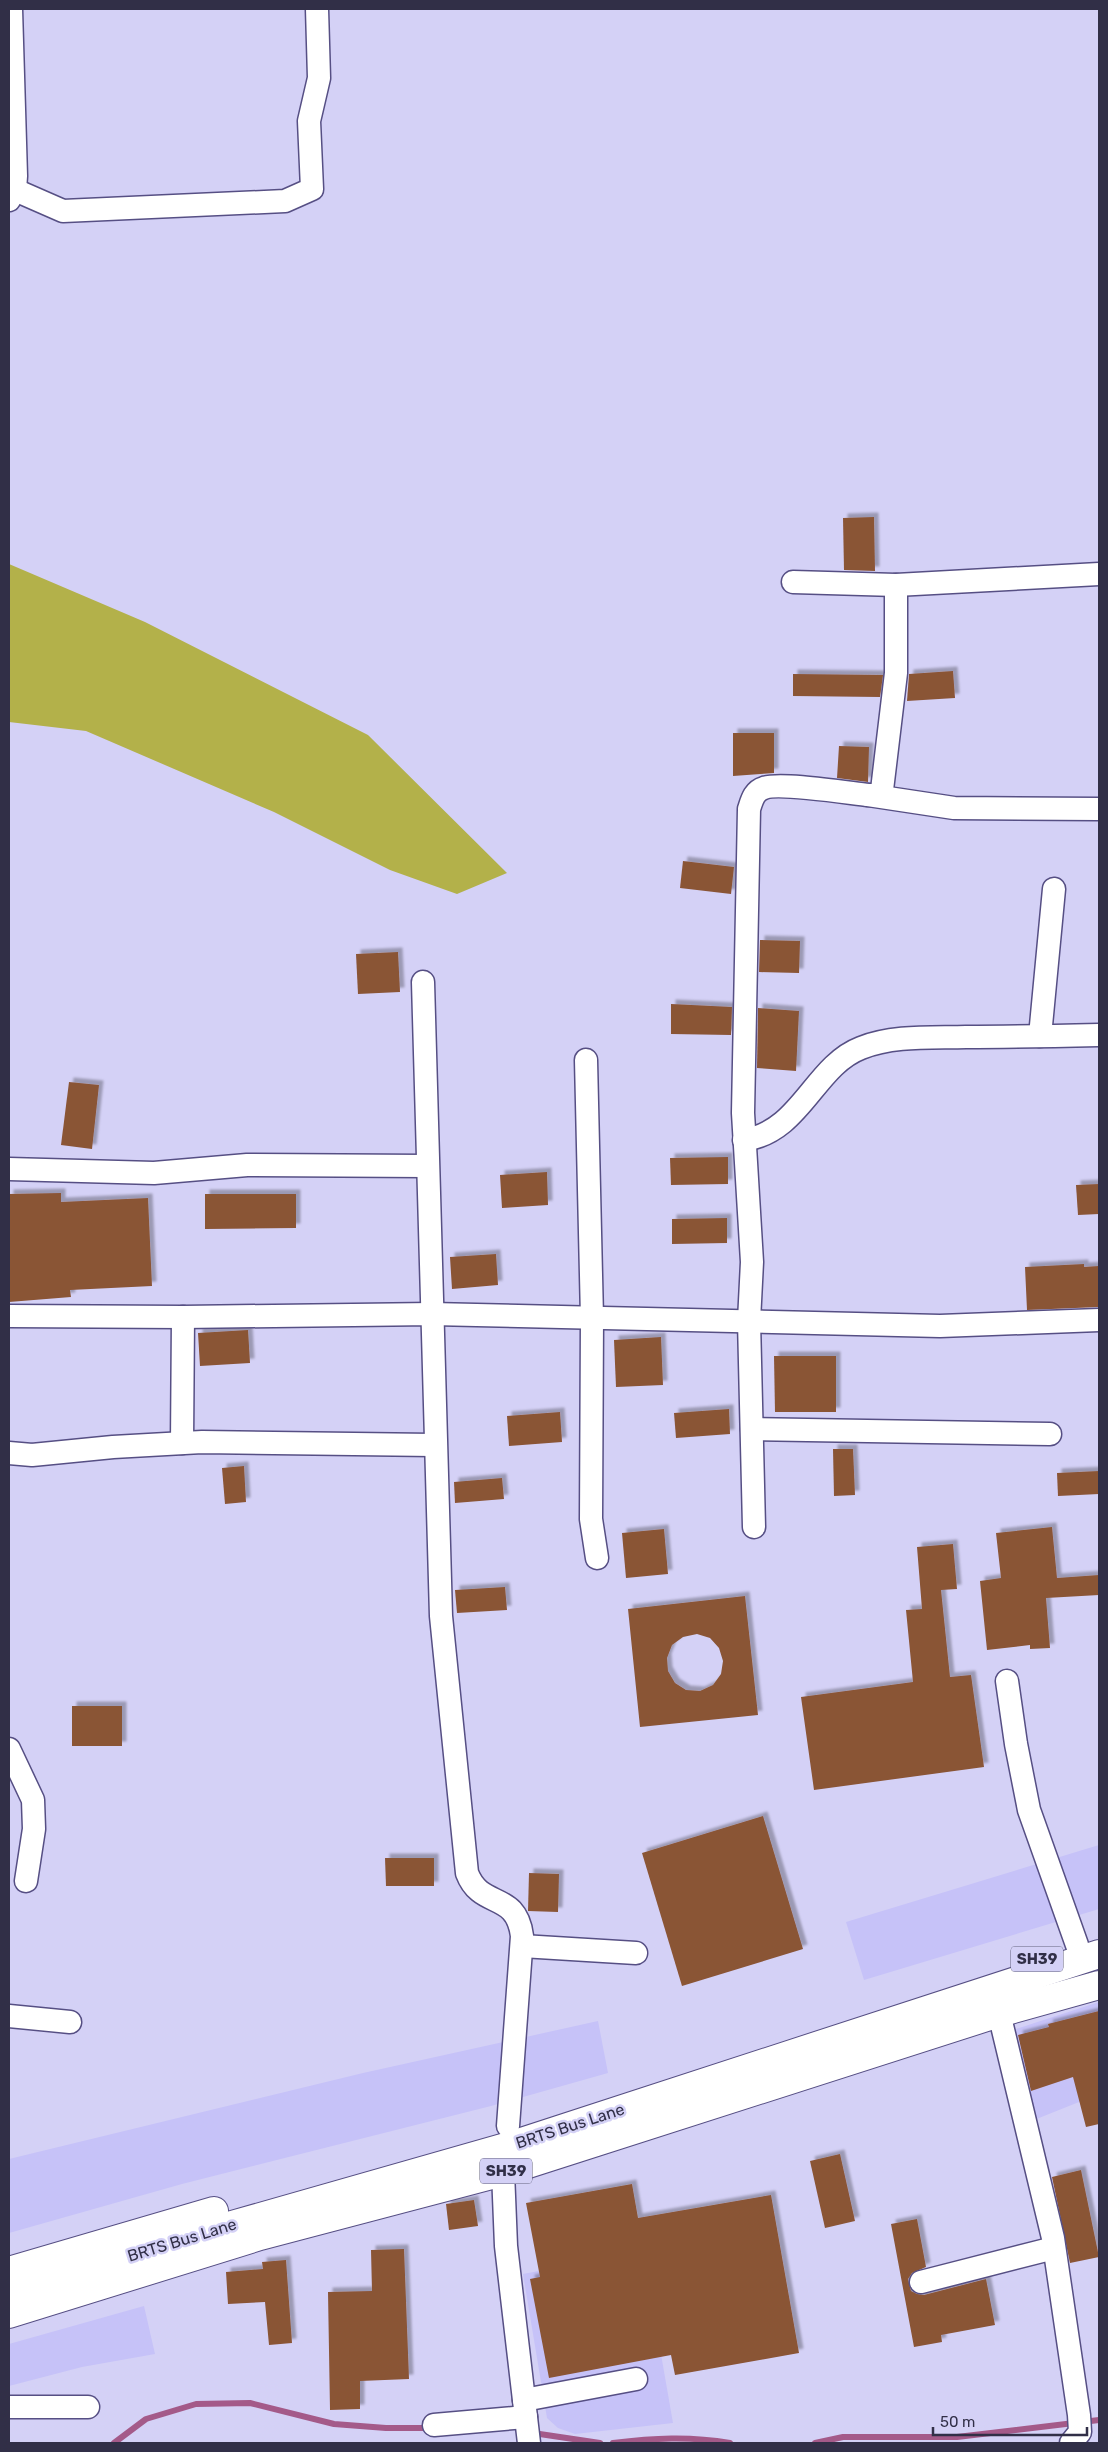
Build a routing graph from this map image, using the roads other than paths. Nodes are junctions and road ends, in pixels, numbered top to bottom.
1 (11, 9) edge
2 (317, 9) edge
3 (12, 195) edge
4 (1099, 574) edge
5 (793, 582) dead end
6 (896, 585) junction
7 (868, 795) junction
8 (1099, 809) edge
9 (1054, 889) dead end
10 (423, 982) dead end
11 (1099, 1035) edge
12 (1040, 1036) junction
13 (586, 1060) dead end
14 (744, 1140) junction
15 (427, 1166) junction
16 (9, 1169) edge
17 (432, 1314) junction
18 (9, 1316) edge
19 (183, 1317) junction
20 (592, 1318) junction
21 (1099, 1320) edge
22 (749, 1321) junction
23 (752, 1429) junction
24 (1050, 1434) dead end
25 (182, 1443) junction
26 (434, 1445) junction
27 (9, 1453) edge
28 (754, 1527) dead end
29 (597, 1558) dead end
30 (1007, 1681) dead end
31 (9, 1749) edge
32 (26, 1880) dead end
33 (1092, 1945) edge
34 (522, 1946) junction
35 (636, 1953) dead end
36 (1099, 1986) edge
37 (999, 2013) junction
38 (9, 2016) edge
39 (70, 2022) dead end
40 (506, 2148) junction
41 (1054, 2248) junction
42 (9, 2271) edge
43 (921, 2282) dead end
44 (9, 2292) edge
45 (9, 2314) edge
46 (636, 2379) dead end
47 (9, 2407) edge
48 (88, 2407) dead end
49 (434, 2425) dead end
50 (527, 2425) edge
51 (1076, 2430) edge

1 - 3 street
2 - 3 street
4 - 6 street
5 - 6 street
6 - 7 street
7 - 8 street
7 - 14 street
9 - 12 street
10 - 15 street
11 - 12 street
12 - 14 street
13 - 20 street
14 - 22 street
15 - 16 street
15 - 17 street
17 - 19 street
17 - 20 street
17 - 26 street
18 - 19 street
19 - 25 street
20 - 22 street
20 - 29 street
21 - 22 street
22 - 23 street
23 - 24 street
23 - 28 street
25 - 26 street
25 - 27 street
26 - 34 street
30 - 33 street
31 - 32 street
33 - 40 main road, BRTS Bus Lane
34 - 35 street
34 - 40 street
36 - 37 main road, SH39
37 - 40 main road, SH39
37 - 41 street
38 - 39 street
40 - 42 main road, SH39
40 - 44 main road, BRTS Bus Lane
40 - 45 main road, SH39
40 - 50 street
41 - 43 street
41 - 51 street
46 - 50 street
47 - 48 street
49 - 50 street

